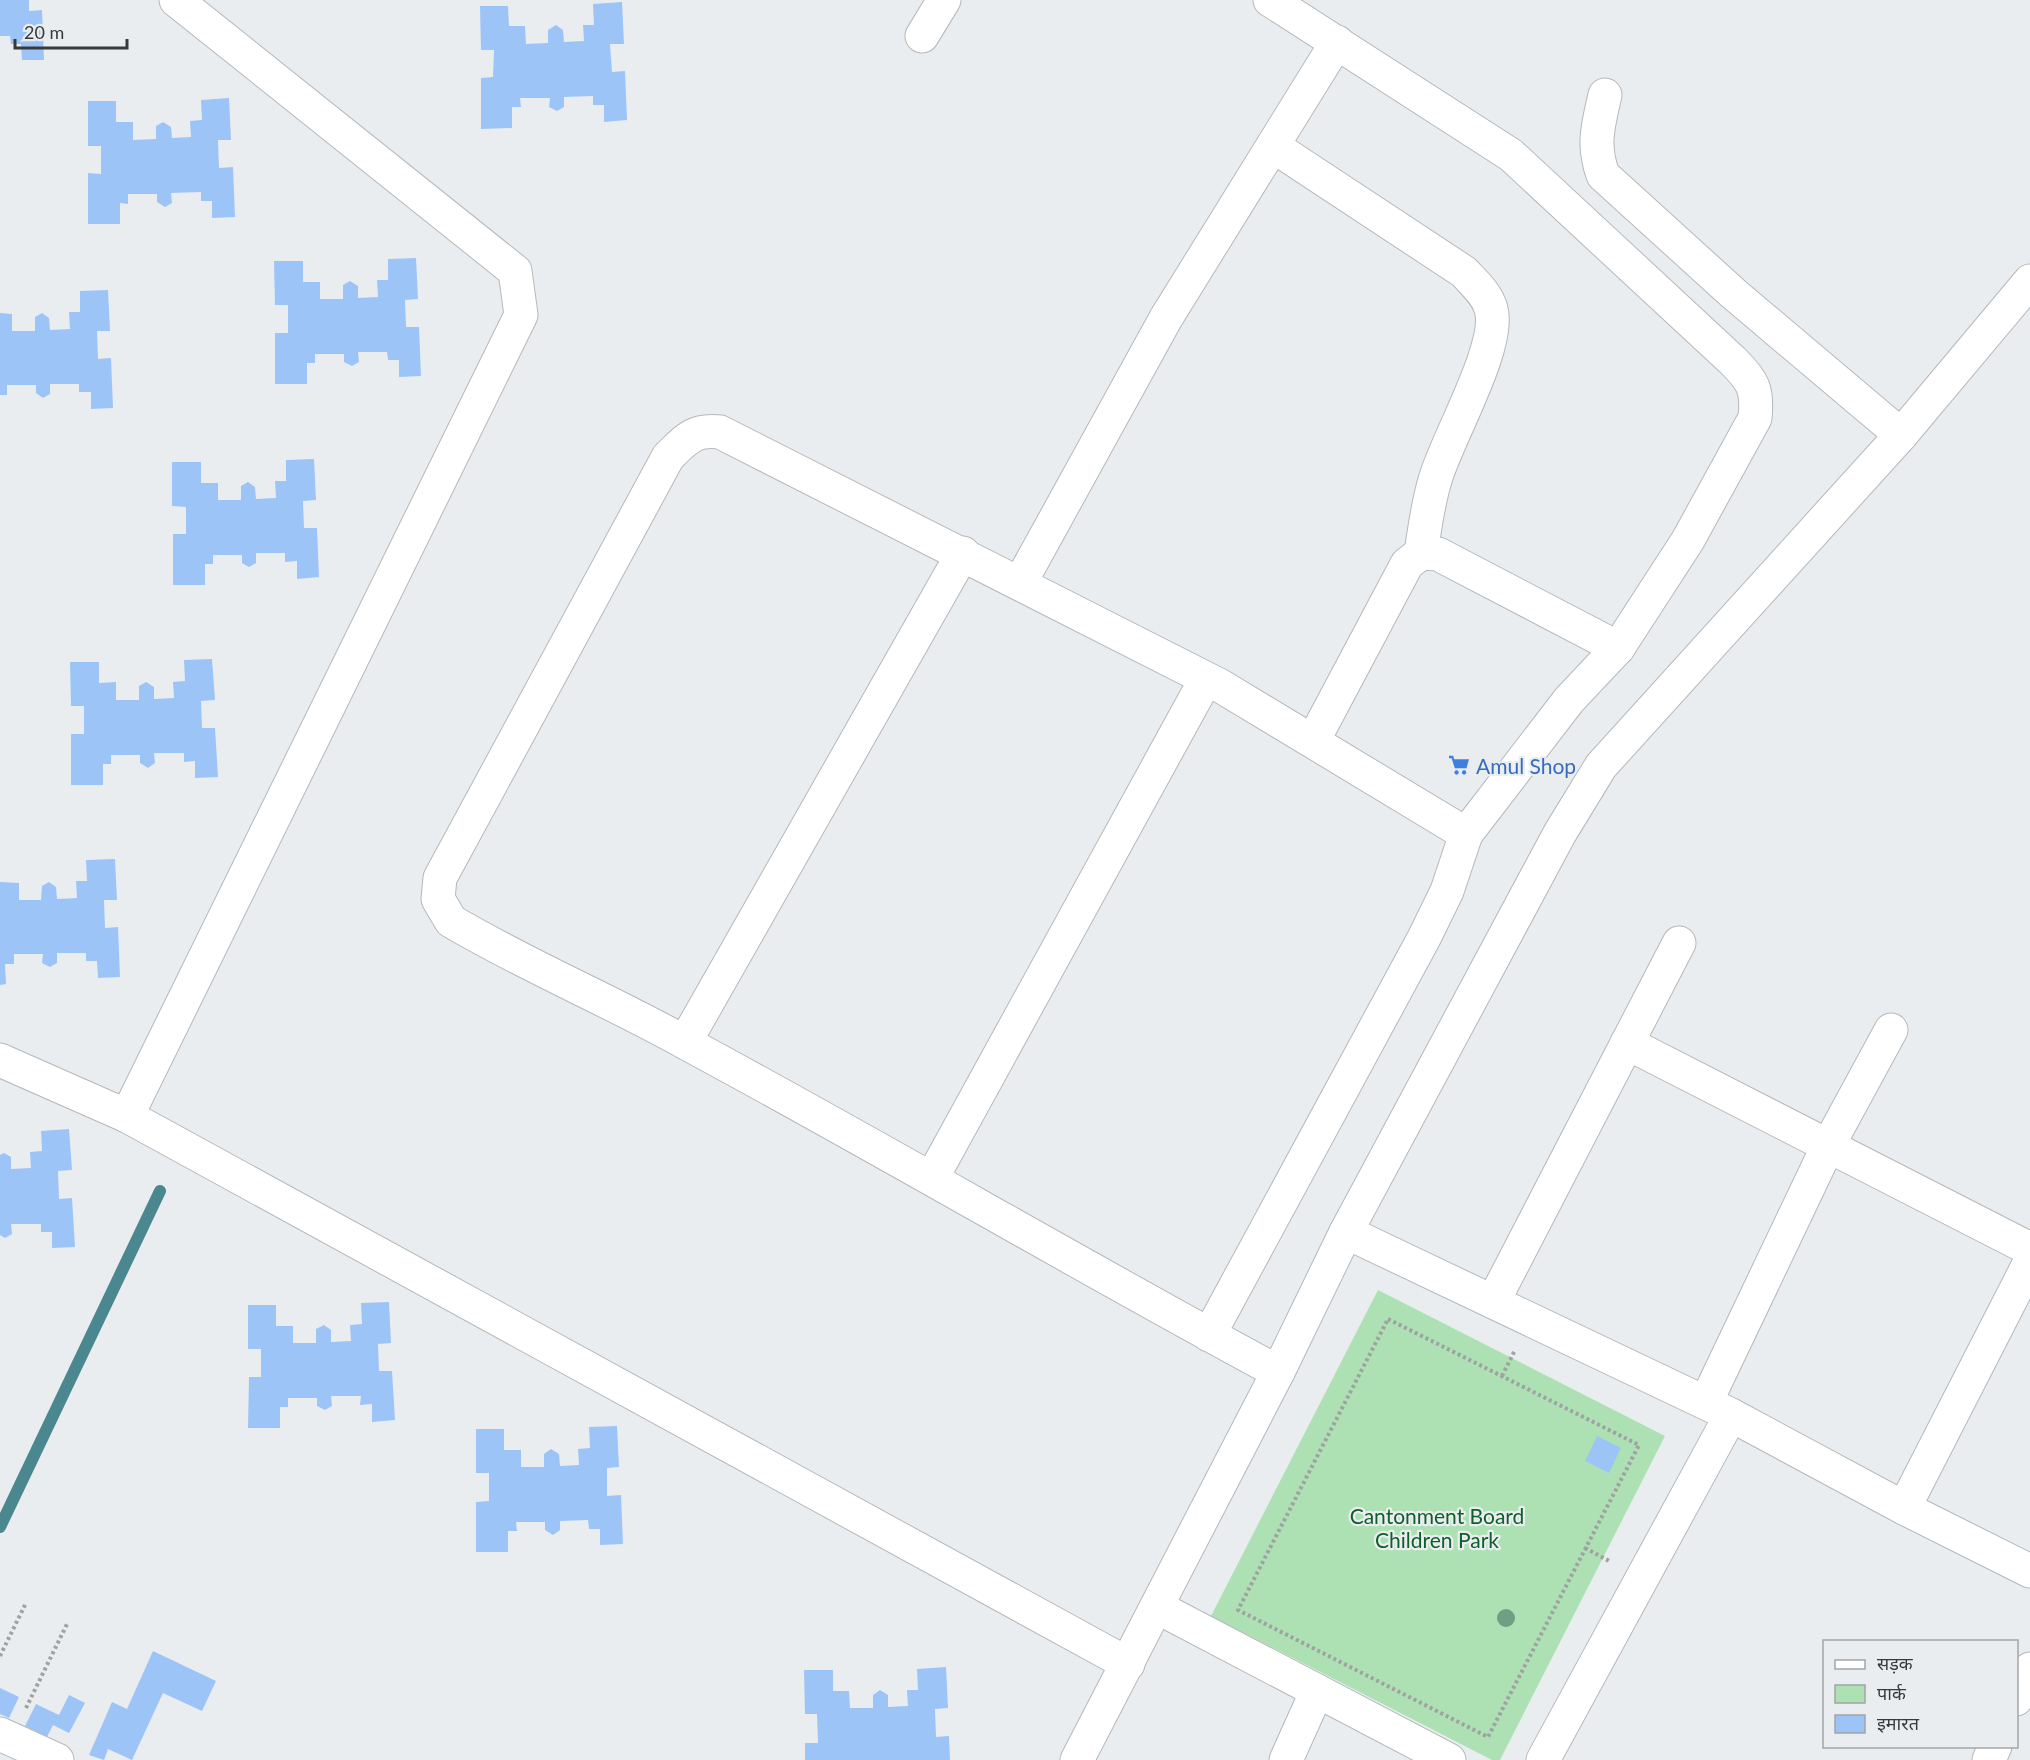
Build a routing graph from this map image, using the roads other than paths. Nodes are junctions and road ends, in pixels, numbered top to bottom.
1 (176, 0) edge
2 (944, 0) edge
3 (1270, 0) edge
4 (922, 36) dead end
5 (1337, 42) junction
6 (1605, 95) dead end
7 (1273, 146) junction
8 (2030, 281) edge
9 (1901, 435) junction
10 (963, 553) junction
11 (1421, 553) junction
12 (1020, 583) junction
13 (1618, 648) junction
14 (1206, 679) junction
15 (1313, 741) junction
16 (1466, 834) junction
17 (1679, 943) dead end
18 (1891, 1030) dead end
19 (685, 1042) junction
20 (1627, 1043) junction
21 (0, 1060) edge
22 (127, 1116) junction
23 (1828, 1146) junction
24 (932, 1178) junction
25 (1346, 1232) junction
26 (2030, 1249) edge
27 (2030, 1262) edge
28 (1494, 1300) junction
29 (1209, 1335) junction
30 (1278, 1372) junction
31 (1719, 1409) junction
32 (1904, 1508) junction
33 (2030, 1571) edge
34 (1157, 1607) junction
35 (1128, 1664) junction
36 (2030, 1669) edge
37 (1317, 1691) junction
38 (2018, 1695) edge
39 (5, 1736) edge
40 (57, 1760) edge
41 (1077, 1760) edge
42 (1286, 1760) edge
43 (1449, 1760) edge
44 (1543, 1760) edge

1 - 22 street
2 - 4 street
3 - 5 street
5 - 7 street
5 - 13 street
6 - 9 street
7 - 11 street
7 - 12 street
8 - 9 street
9 - 25 street
10 - 12 street
10 - 19 street
10 - 19 street
11 - 13 street
11 - 15 street
12 - 14 street
13 - 16 street
14 - 15 street
14 - 24 street
15 - 16 street
16 - 29 street
17 - 20 street
18 - 23 street
19 - 24 street
20 - 23 street
20 - 28 street
21 - 22 street
22 - 35 street
23 - 26 street
23 - 31 street
24 - 29 street
25 - 28 street
25 - 30 street
27 - 32 street
28 - 31 street
29 - 30 street
30 - 34 street
31 - 32 street
31 - 44 street
32 - 33 street
34 - 35 street
34 - 37 street
35 - 41 street
36 - 38 street
37 - 42 street
37 - 43 street
39 - 40 street

